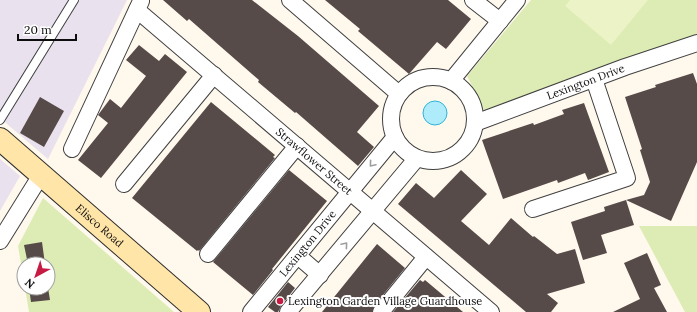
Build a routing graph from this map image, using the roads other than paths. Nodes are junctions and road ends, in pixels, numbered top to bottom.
1 (74, 0) edge
2 (290, 0) edge
3 (473, 0) edge
4 (517, 0) edge
5 (140, 5) edge
6 (500, 21) junction
7 (696, 45) edge
8 (214, 75) junction
9 (594, 79) junction
10 (451, 81) junction
11 (399, 94) junction
12 (0, 120) edge
13 (475, 123) junction
14 (395, 137) junction
15 (0, 140) edge
16 (297, 146) junction
17 (72, 149) dead end
18 (417, 158) junction
19 (41, 175) junction
20 (124, 184) dead end
21 (350, 191) junction
22 (533, 209) dead end
23 (373, 211) junction
24 (0, 241) edge
25 (208, 254) dead end
26 (298, 256) junction
27 (426, 257) junction
28 (320, 275) junction
29 (199, 312) edge
30 (251, 312) edge
31 (288, 312) edge
32 (381, 312) edge
33 (491, 312) edge

1 - 12 lane
2 - 11 street
3 - 6 street
4 - 6 street
5 - 8 street, Strawflower Street
5 - 17 street
6 - 10 street
7 - 9 street, Lexington Drive
8 - 16 street, Strawflower Street
8 - 20 street
9 - 13 street, Lexington Drive
9 - 22 street
10 - 11 street
10 - 13 street
11 - 14 street
13 - 18 street
14 - 18 street
14 -> 21 street, Lexington Drive
15 - 19 main road, Elisco Road
16 - 21 street, Strawflower Street
16 - 25 street
18 - 23 street
19 - 24 street
19 - 29 main road, Elisco Road
21 - 23 street, Strawflower Street
21 - 26 street, Lexington Drive
23 - 27 street, Strawflower Street
28 -> 23 street
26 - 28 street
26 - 30 street, Lexington Drive
27 - 32 street
27 - 33 street, Strawflower Street
28 - 31 street

